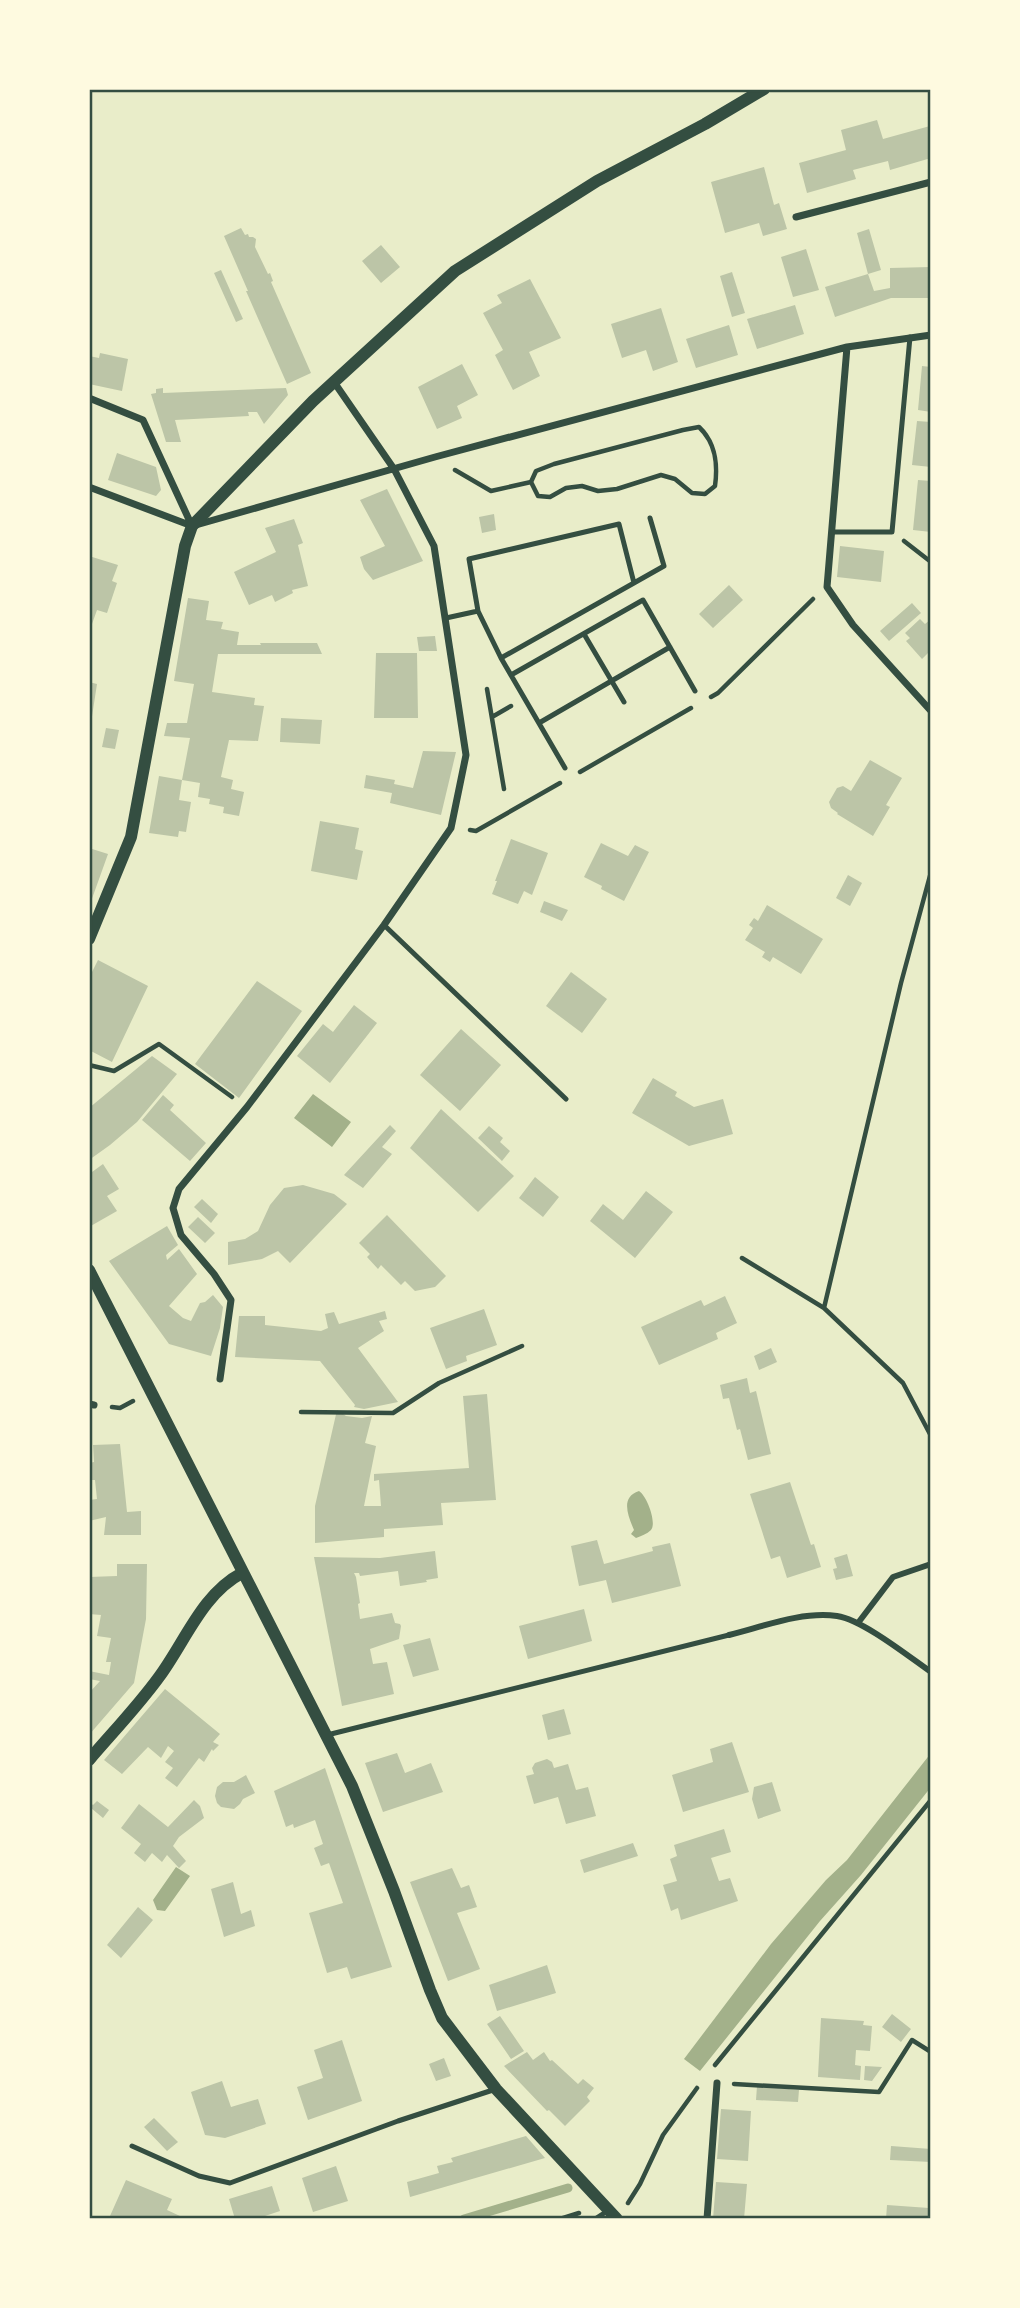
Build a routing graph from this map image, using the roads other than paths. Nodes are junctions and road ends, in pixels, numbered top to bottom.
1 (764, 89) edge
2 (931, 182) edge
3 (796, 217) dead end
4 (931, 335) edge
5 (910, 337) junction
6 (847, 347) junction
7 (334, 382) junction
8 (89, 398) edge
9 (394, 468) junction
10 (89, 486) edge
11 (650, 518) dead end
12 (192, 526) junction
13 (832, 532) junction
14 (634, 583) junction
15 (478, 611) junction
16 (446, 618) junction
17 (584, 634) junction
18 (670, 647) junction
19 (501, 658) junction
20 (511, 676) junction
21 (612, 681) junction
22 (695, 691) dead end
23 (624, 702) dead end
24 (931, 712) edge
25 (539, 723) junction
26 (565, 768) dead end
27 (384, 925) junction
28 (89, 939) edge
29 (566, 1099) dead end
30 (89, 1270) edge
31 (220, 1379) dead end
32 (931, 1564) edge
33 (242, 1573) junction
34 (858, 1623) junction
35 (729, 1635) joint
36 (931, 1672) edge
37 (327, 1735) junction
38 (89, 1760) edge
39 (717, 2083) road end
40 (496, 2089) junction
41 (132, 2147) dead end
42 (613, 2214) edge
43 (595, 2219) edge
44 (707, 2219) edge

1 - 7 street
2 - 3 street
4 - 5 street
5 - 6 street
5 - 13 lane
6 - 9 street
6 - 13 street
7 - 9 street
7 - 12 street
8 - 12 street
9 - 12 street
9 - 16 street
10 - 12 street
11 - 14 lane
12 - 28 street
13 - 24 street
14 - 15 lane
14 - 19 lane
15 - 16 lane
15 - 19 lane
16 - 27 street
17 - 18 lane
17 - 20 lane
17 - 21 lane
18 - 21 lane
18 - 22 lane
19 - 20 lane
20 - 25 lane
21 - 23 lane
21 - 25 lane
25 - 26 lane
27 - 29 lane
27 - 31 street
30 - 33 street
32 - 34 street
33 - 37 street
33 - 38 street
34 - 35 street
34 - 36 street
35 - 37 lane
37 - 40 street
39 - 44 street
40 - 41 lane
40 - 42 street
42 - 43 lane

